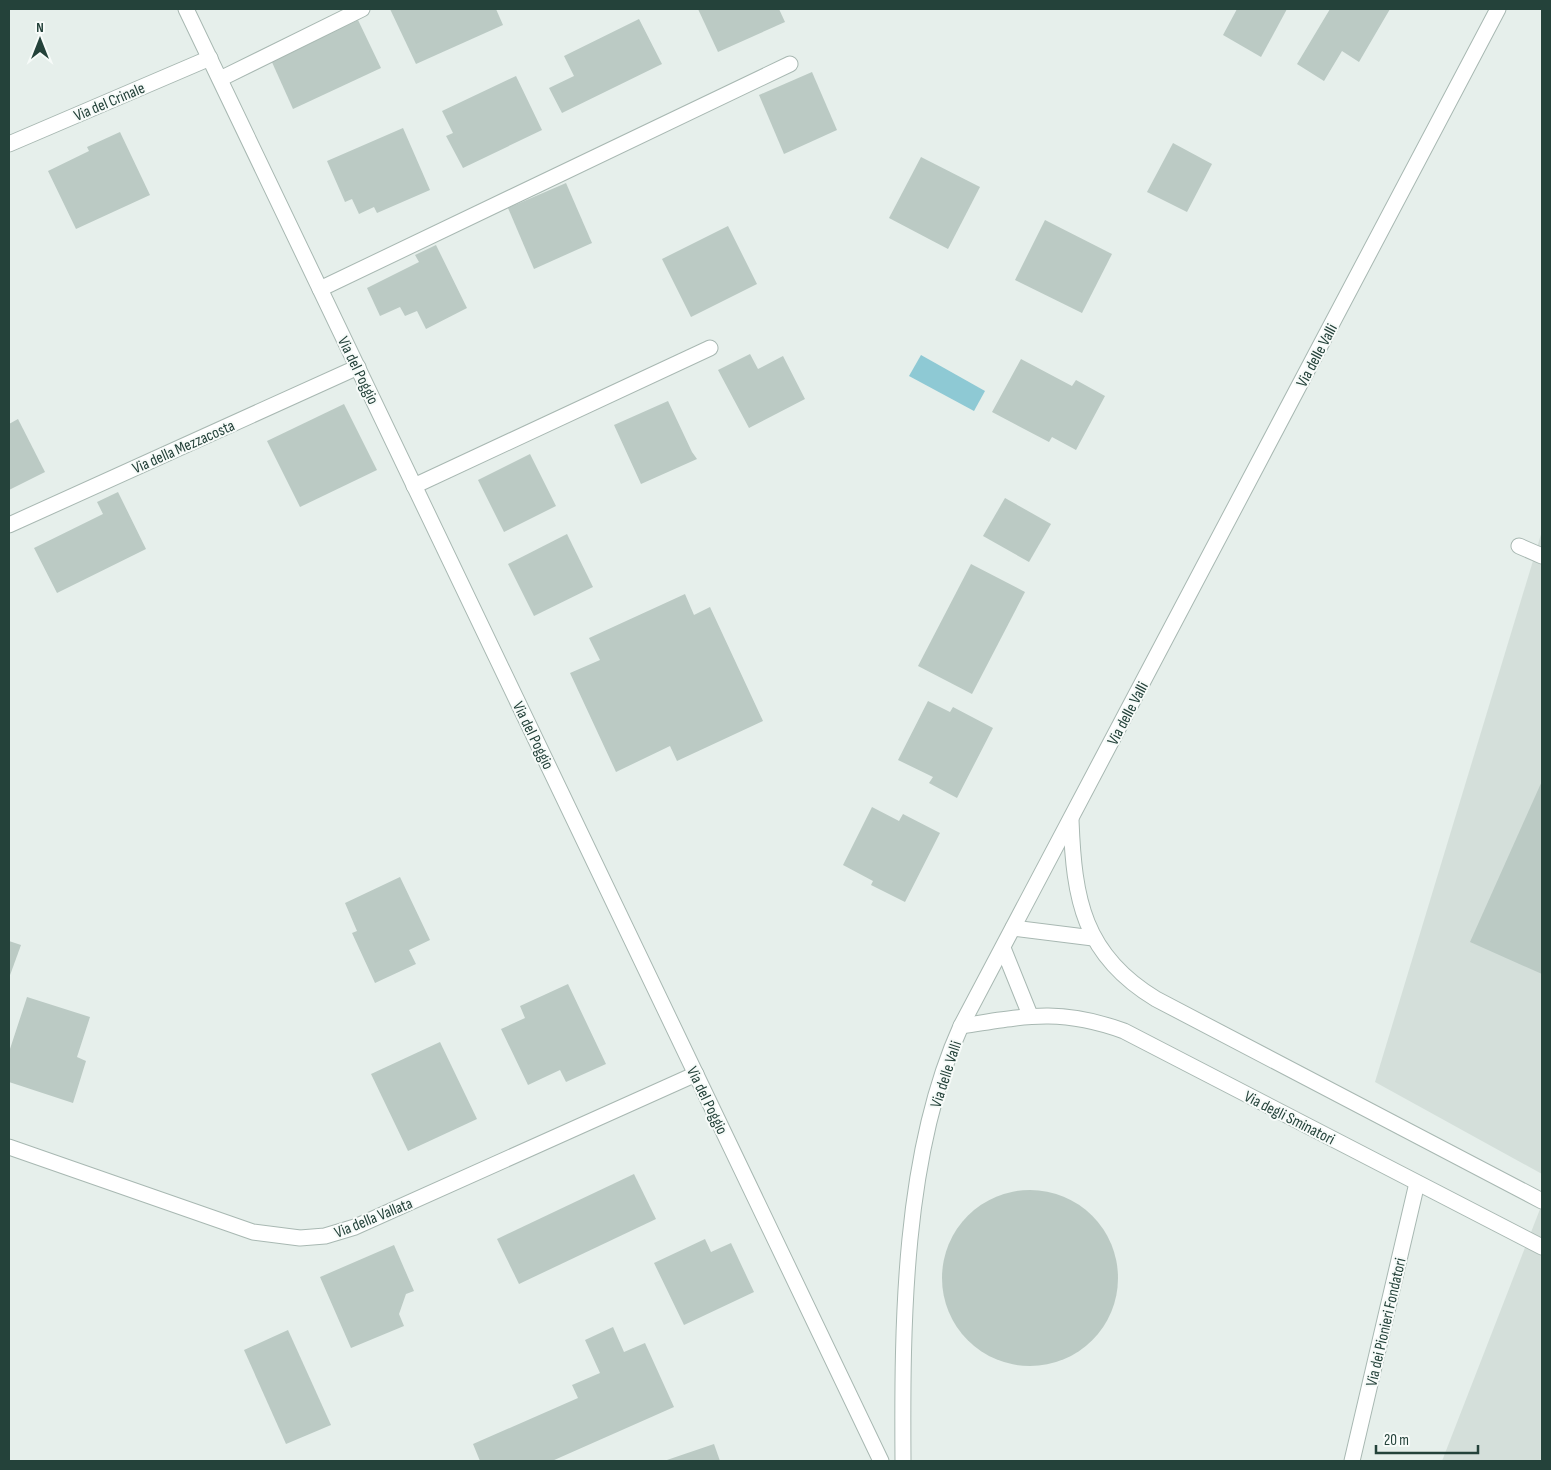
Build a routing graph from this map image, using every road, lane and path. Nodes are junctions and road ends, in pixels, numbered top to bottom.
1 (186, 9) edge
2 (362, 9) edge
3 (1498, 9) edge
4 (210, 58) junction
5 (790, 64) dead end
6 (220, 79) junction
7 (9, 144) edge
8 (320, 289) junction
9 (710, 348) dead end
10 (358, 367) junction
11 (414, 486) junction
12 (9, 525) edge
13 (1520, 546) dead end
14 (1542, 556) edge
15 (1071, 819) junction
16 (1014, 928) junction
17 (1093, 938) junction
18 (1003, 948) junction
19 (1030, 1015) junction
20 (961, 1026) junction
21 (696, 1074) junction
22 (9, 1147) edge
23 (1417, 1183) junction
24 (1542, 1201) edge
25 (1542, 1248) edge
26 (881, 1461) edge
27 (903, 1461) edge
28 (1352, 1461) edge

1 - 4 street, Via del Poggio
2 - 6 street
3 - 15 street, Via delle Valli
4 - 6 street, Via del Poggio
4 - 7 street, Via del Crinale
5 - 8 street
6 - 8 street, Via del Poggio
8 - 10 street, Via del Poggio
9 - 11 street
10 - 11 street, Via del Poggio
10 - 12 street, Via della Mezzacosta
11 - 21 street, Via del Poggio
13 - 14 street
15 - 16 street, Via delle Valli
15 - 17 street
16 - 17 street
16 - 18 street, Via delle Valli
17 - 24 street
18 - 19 street
18 - 20 street, Via delle Valli
19 - 20 street, Via degli Sminatori
19 - 23 street, Via degli Sminatori
20 - 27 street, Via delle Valli
21 - 22 street, Via della Vallata
21 - 26 street, Via del Poggio
23 - 25 street, Via degli Sminatori
23 - 28 street, Via dei Pionieri Fondatori

